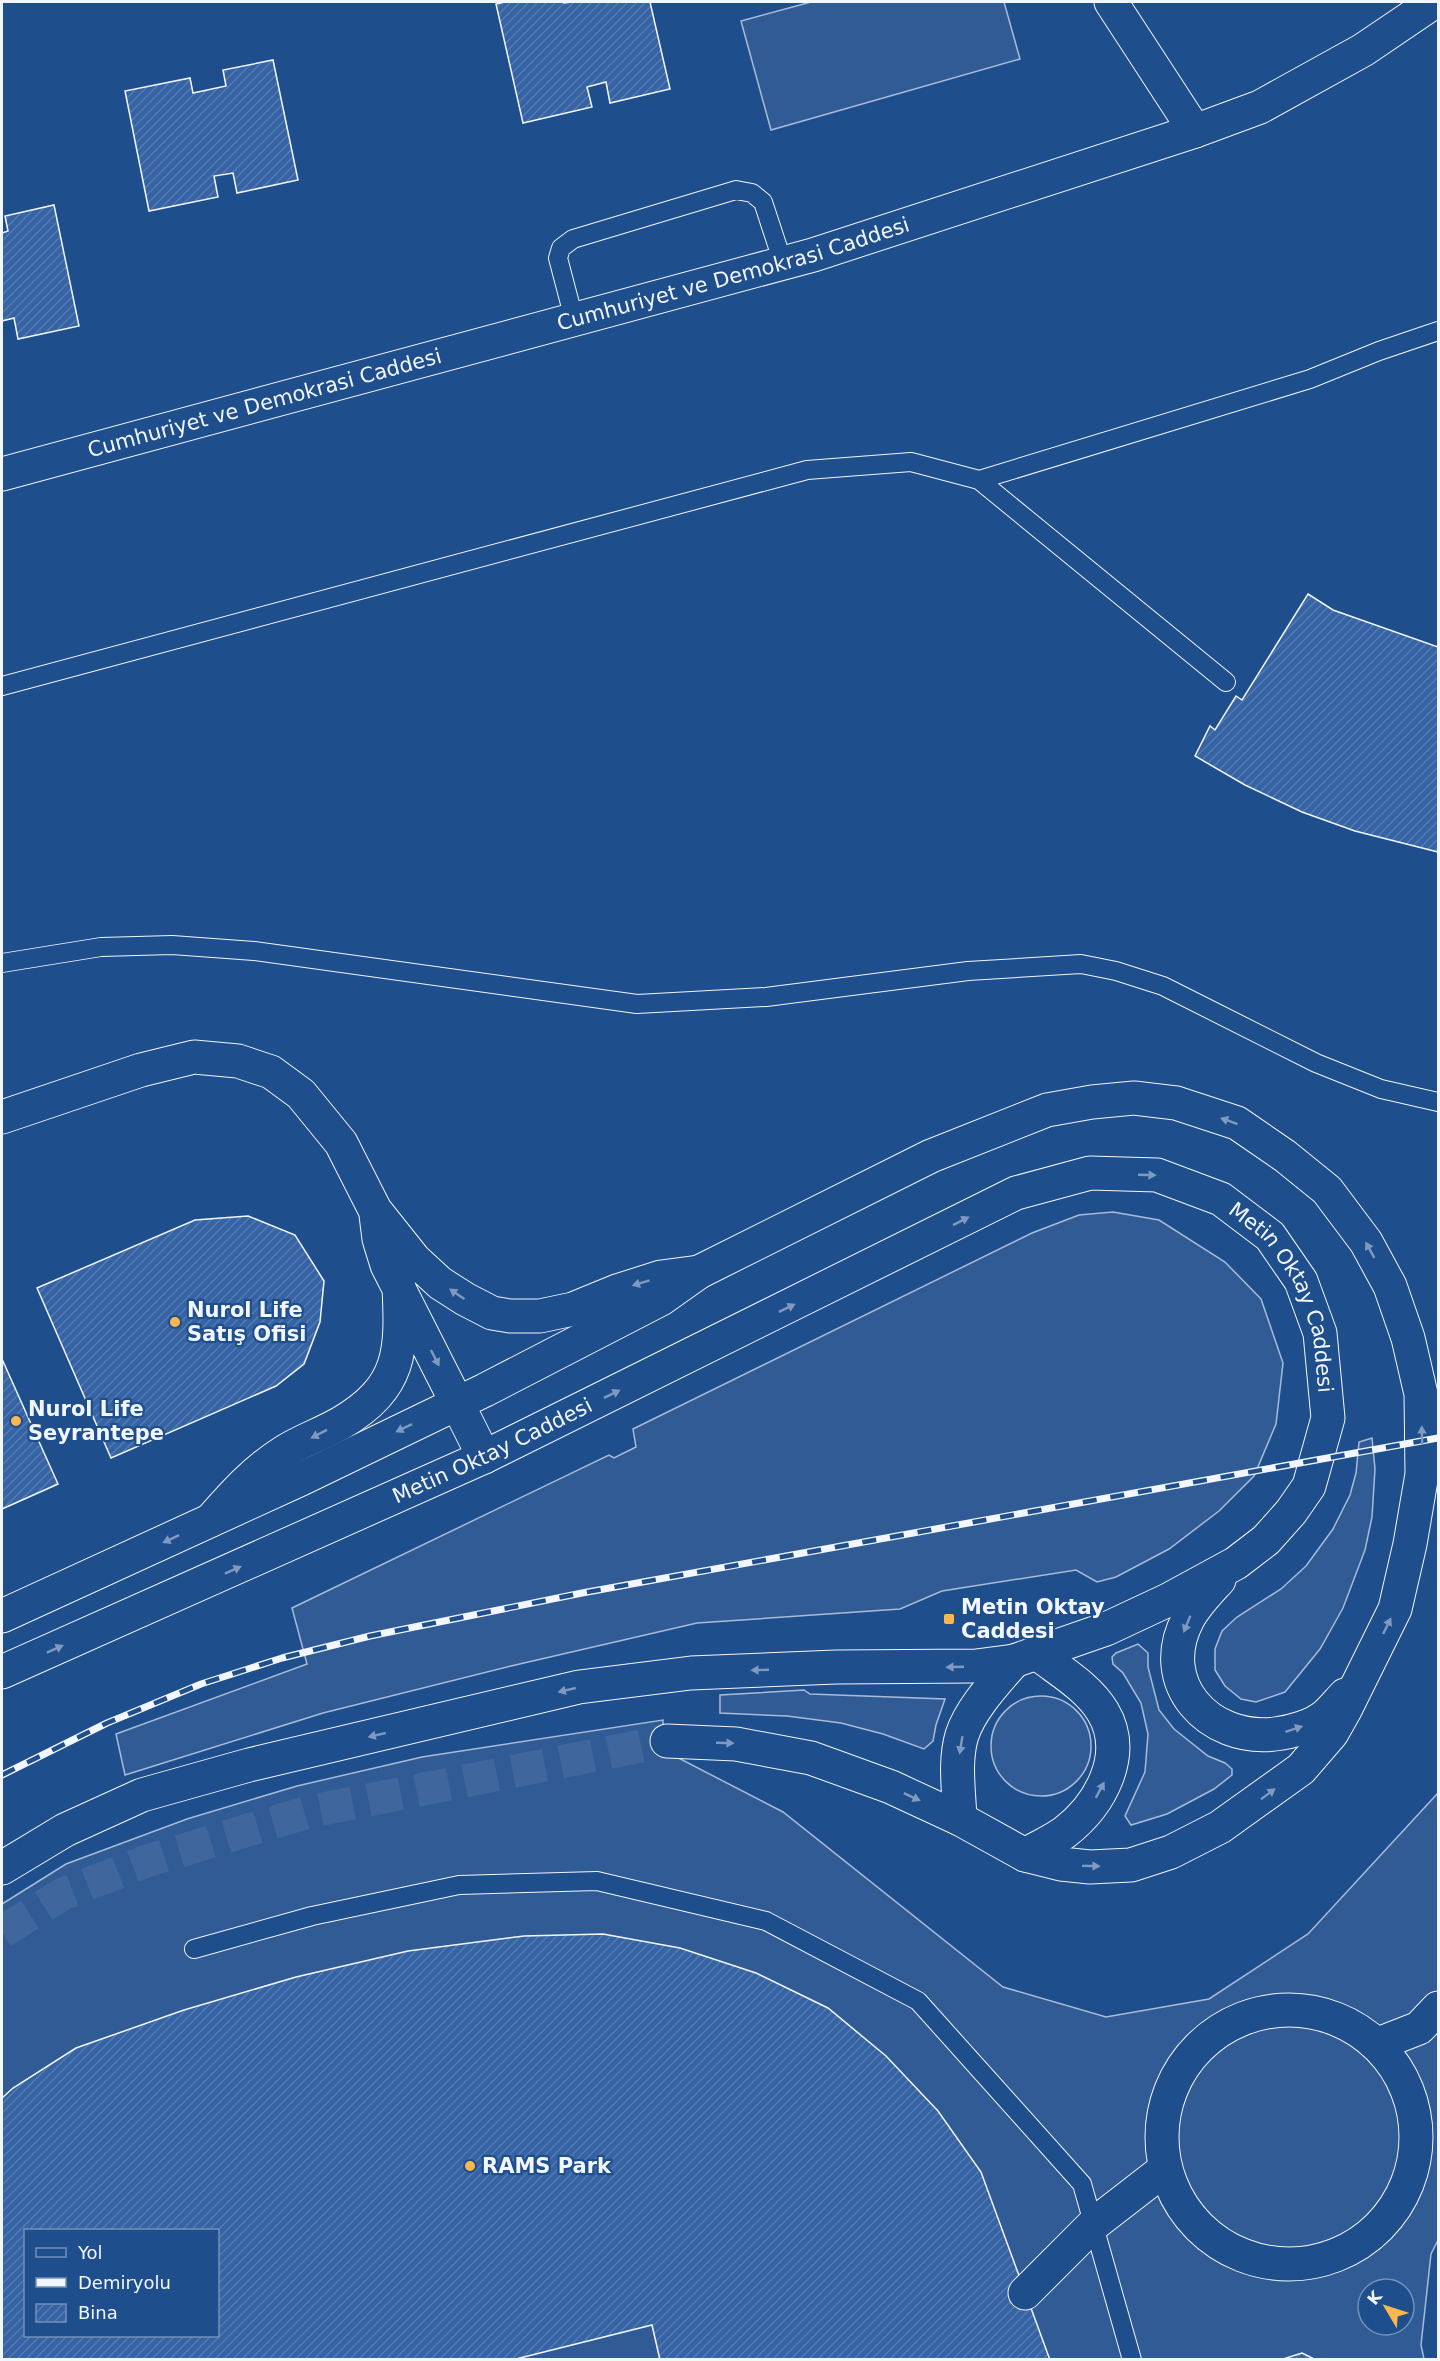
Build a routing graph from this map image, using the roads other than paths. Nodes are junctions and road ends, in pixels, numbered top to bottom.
1 (1111, 2) edge
2 (1434, 2) edge
3 (1195, 131) junction
4 (783, 263) junction
5 (574, 318) junction
6 (1438, 331) edge
7 (2, 474) edge
8 (980, 480) junction
9 (1226, 682) dead end
10 (2, 686) edge
11 (2, 963) edge
12 (1438, 1102) edge
13 (2, 1118) edge
14 (375, 1210) junction
15 (699, 1272) junction
16 (399, 1287) junction
17 (457, 1403) junction
18 (484, 1457) junction
19 (211, 1521) junction
20 (1236, 1563) junction
21 (2, 1616) edge
22 (1026, 1658) junction
23 (2, 1672) edge
24 (1361, 1678) junction
25 (667, 1741) tunnel mouth
26 (960, 1819) junction
27 (1025, 1855) junction
28 (2, 1868) edge
29 (194, 1949) dead end
30 (1438, 2008) edge
31 (1378, 2044) junction
32 (1165, 2169) junction
33 (1094, 2224) junction
34 (1025, 2293) dead end
35 (1132, 2360) edge

1 - 3 main road
2 - 3 main road, Cumhuriyet ve Demokrasi Caddesi
3 - 4 main road, Cumhuriyet ve Demokrasi Caddesi
4 - 5 main road, Cumhuriyet ve Demokrasi Caddesi
4 - 5 lane
5 - 7 main road, Cumhuriyet ve Demokrasi Caddesi
6 - 8 lane
8 - 9 lane
8 - 10 lane
11 - 12 lane
13 - 14 main road
15 -> 14 main road
14 - 16 main road
15 - 17 main road
24 -> 15 main road
16 -> 17 main road
16 -> 19 main road
17 - 18 main road
17 -> 19 main road
18 -> 20 main road, Metin Oktay Caddesi
23 -> 18 main road, Metin Oktay Caddesi
19 -> 21 main road
20 - 22 main road, Metin Oktay Caddesi
20 -> 24 main road
22 -> 26 main road
27 -> 22 main road
22 -> 28 main road, Metin Oktay Caddesi
27 -> 24 main road
25 -> 26 main road
26 - 27 main road
29 - 33 lane
30 - 31 main road
31 - 32 main road
31 - 32 main road
32 - 33 main road
33 - 34 main road
33 - 35 lane

